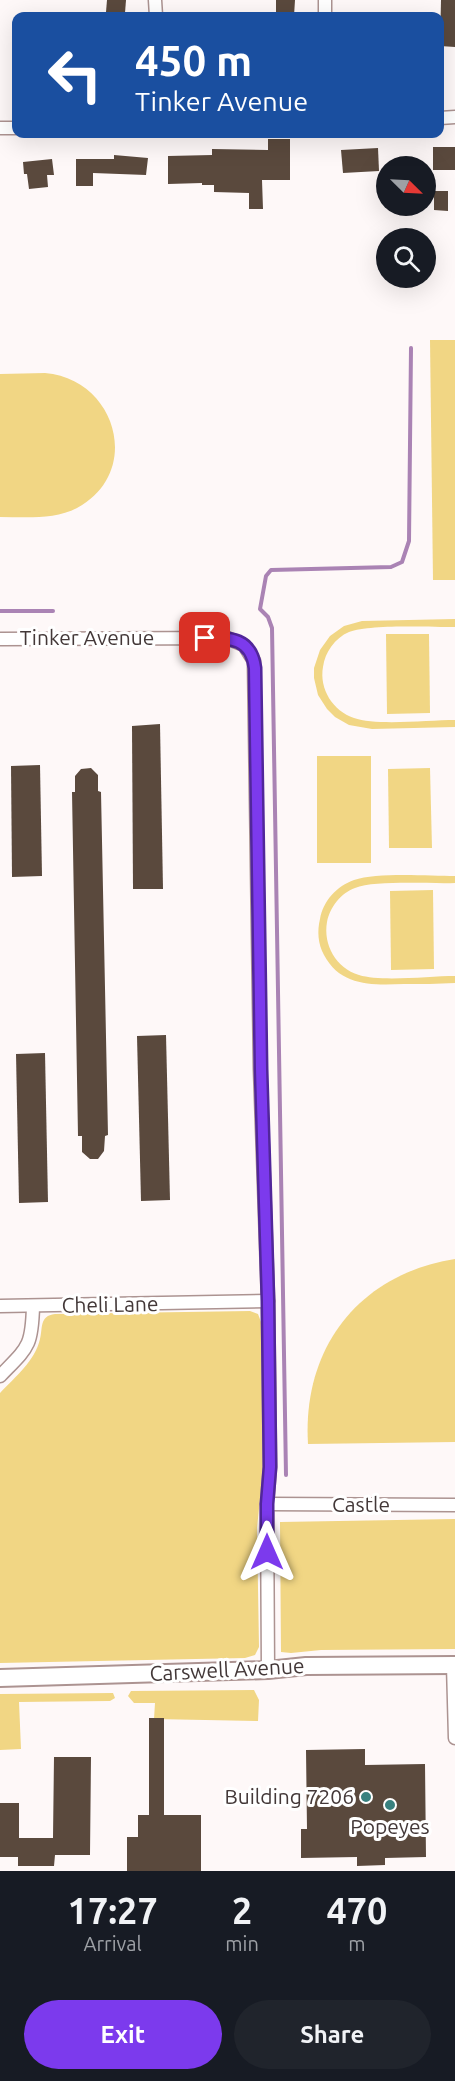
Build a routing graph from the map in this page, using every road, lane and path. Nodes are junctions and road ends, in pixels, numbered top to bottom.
1 (0, 639) edge
2 (268, 1301) junction
3 (0, 1306) edge
4 (33, 1306) junction
5 (0, 1376) edge
6 (267, 1504) junction
7 (455, 1505) edge
8 (454, 1665) edge
9 (268, 1670) junction
10 (0, 1678) edge
11 (455, 1738) edge

1 - 2 street, Tinker Avenue
2 - 4 street, Cheli Lane
2 - 6 street
3 - 4 street
4 - 5 street, Cheli Lane
6 - 7 street, Castle
6 - 9 street
8 - 9 street, Carswell Avenue
8 - 11 street
9 - 10 street, Carswell Avenue

